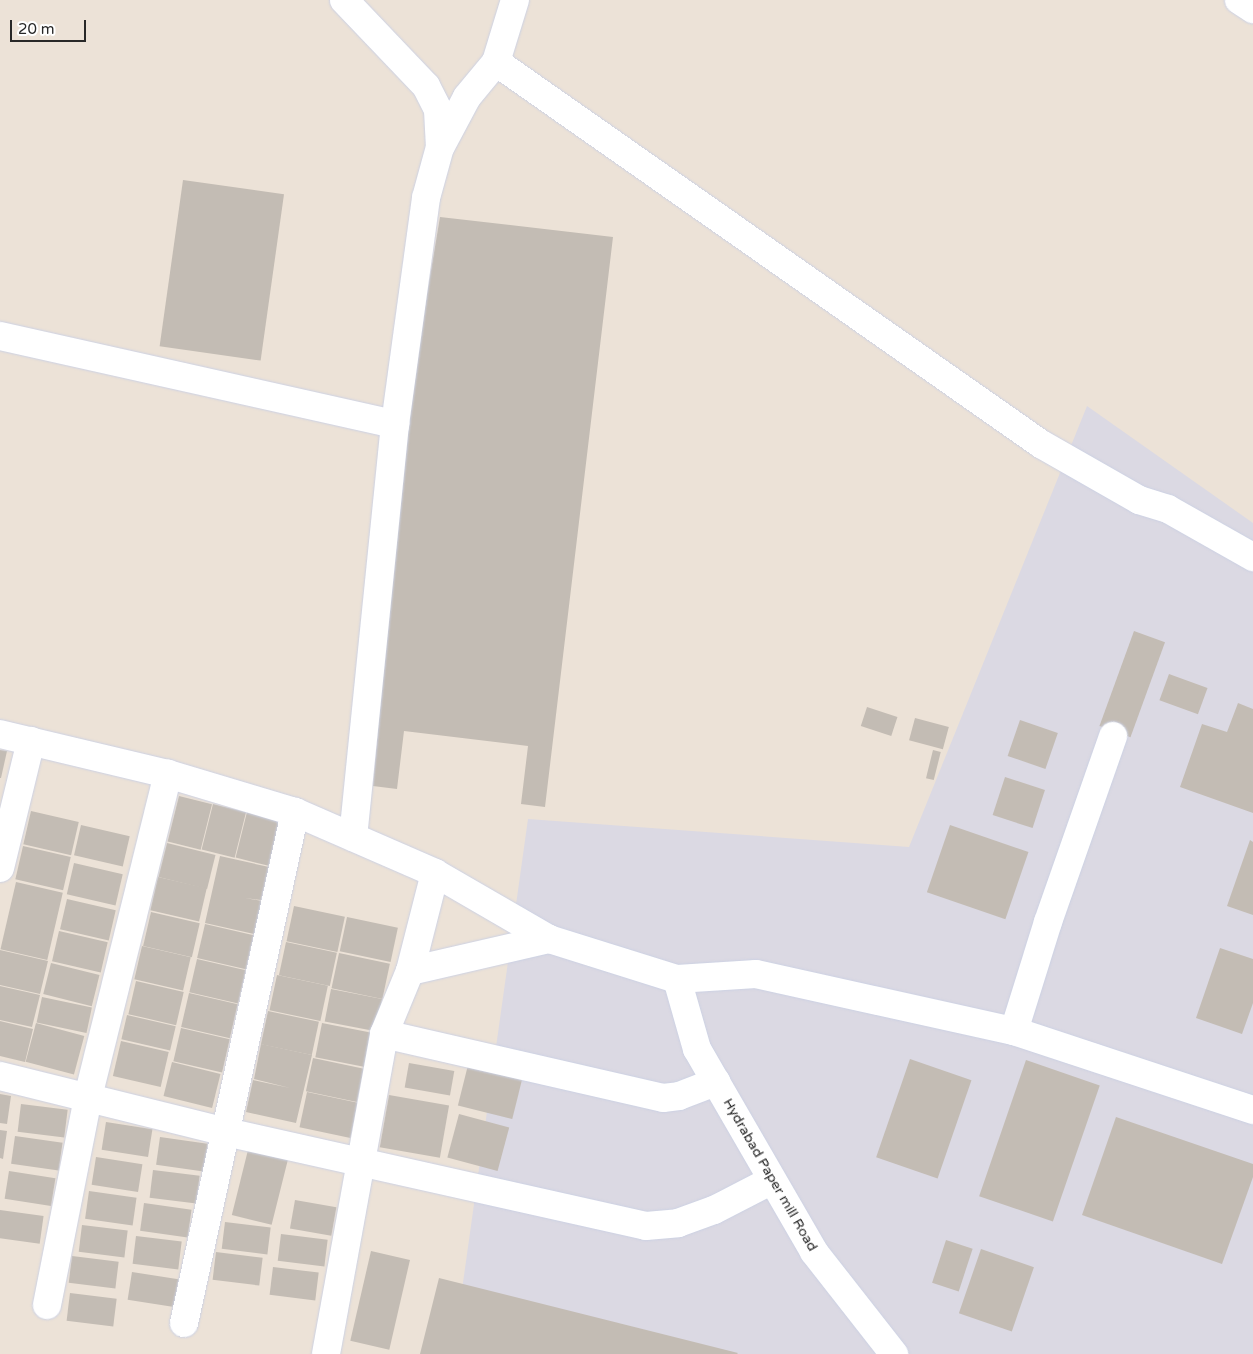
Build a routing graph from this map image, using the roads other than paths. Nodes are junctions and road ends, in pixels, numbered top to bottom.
1 (344, 0) edge
2 (516, 0) edge
3 (1239, 0) edge
4 (1253, 9) edge
5 (496, 62) junction
6 (440, 147) junction
7 (0, 336) edge
8 (395, 424) junction
9 (1253, 557) edge
10 (0, 734) edge
11 (1113, 736) dead end
12 (31, 741) junction
13 (168, 774) junction
14 (295, 812) junction
15 (353, 836) junction
16 (0, 868) edge
17 (435, 872) junction
18 (549, 939) junction
19 (410, 970) junction
20 (677, 979) junction
21 (1014, 1031) junction
22 (384, 1034) junction
23 (0, 1076) edge
24 (716, 1082) junction
25 (88, 1097) junction
26 (1253, 1110) edge
27 (226, 1132) junction
28 (360, 1163) junction
29 (772, 1180) junction
30 (46, 1305) dead end
31 (184, 1323) dead end
32 (326, 1354) edge
33 (894, 1354) edge

1 - 6 street
2 - 5 street
3 - 4 street
5 - 6 street
5 - 9 street
6 - 8 street
7 - 8 street
8 - 15 street
10 - 12 street
11 - 21 street
12 - 13 street
12 - 16 street
13 - 14 street
13 - 25 street
14 - 15 street
14 - 27 street
15 - 17 street
17 - 18 street
17 - 19 street
18 - 19 street
18 - 20 street
19 - 22 street
20 - 21 street
20 - 24 street, Hydrabad Paper mill Road
21 - 26 street
22 - 24 street
22 - 28 street
23 - 25 street
24 - 29 street, Hydrabad Paper mill Road
25 - 27 street
25 - 30 street
27 - 28 street
27 - 31 street
28 - 29 street
28 - 32 street
29 - 33 street, Hydrabad Paper mill Road

